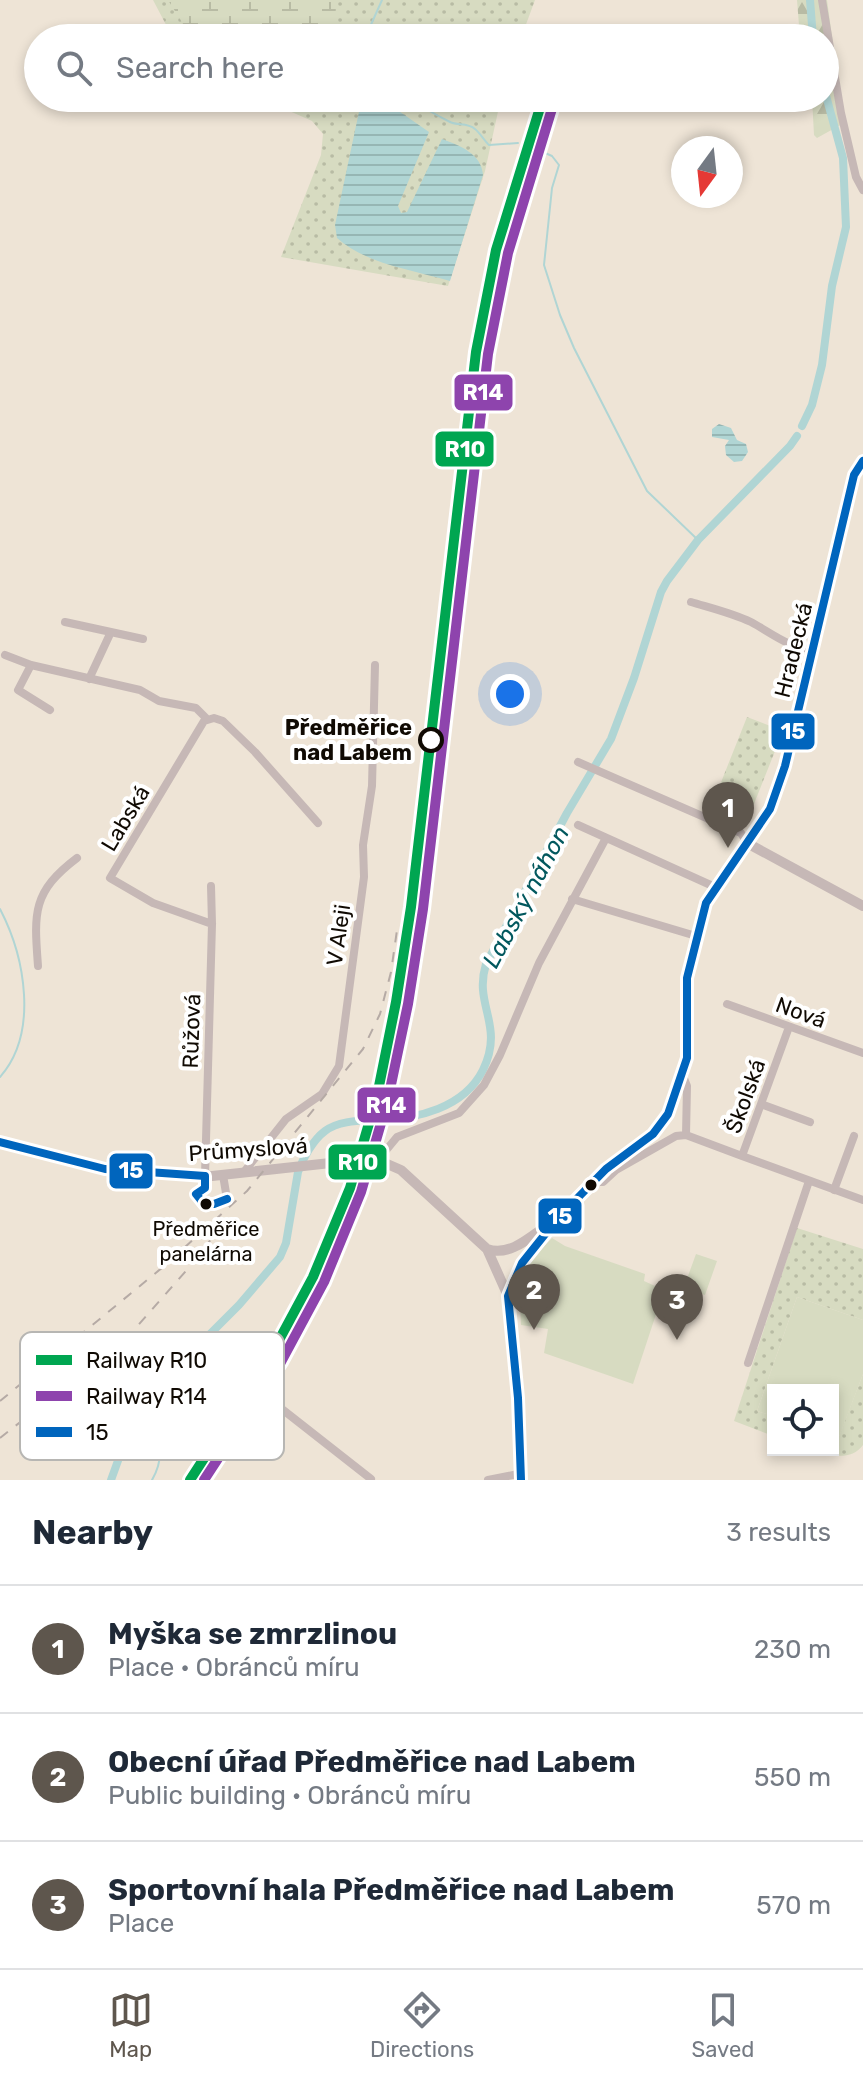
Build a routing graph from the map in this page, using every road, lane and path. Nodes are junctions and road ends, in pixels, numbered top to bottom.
1 (822, 0) edge
2 (824, 24) edge
3 (839, 100) edge
4 (863, 190) edge
5 (863, 461) edge
6 (691, 602) dead end
7 (65, 622) dead end
8 (110, 634) junction
9 (143, 639) dead end
10 (813, 649) junction
11 (5, 655) dead end
12 (31, 665) junction
13 (375, 665) dead end
14 (89, 679) junction
15 (50, 710) dead end
16 (206, 720) junction
17 (578, 762) dead end
18 (318, 823) dead end
19 (578, 825) dead end
20 (606, 838) junction
21 (747, 843) junction
22 (77, 858) dead end
23 (211, 886) dead end
24 (715, 887) junction
25 (572, 899) junction
26 (863, 906) edge
27 (212, 924) junction
28 (696, 936) junction
29 (38, 966) dead end
30 (727, 1004) dead end
31 (789, 1027) junction
32 (863, 1053) edge
33 (683, 1076) junction
34 (761, 1104) junction
35 (810, 1122) dead end
36 (686, 1135) junction
37 (854, 1136) dead end
38 (0, 1142) edge
39 (742, 1156) junction
40 (378, 1160) junction
41 (244, 1172) junction
42 (223, 1175) junction
43 (205, 1176) junction
44 (809, 1181) junction
45 (593, 1182) junction
46 (834, 1190) junction
47 (227, 1199) dead end
48 (863, 1200) edge
49 (558, 1218) junction
50 (487, 1249) junction
51 (508, 1296) junction
52 (748, 1363) dead end
53 (284, 1411) edge
54 (522, 1476) edge
55 (373, 1480) edge
56 (488, 1480) edge

1 - 2 street
3 - 4 street
5 - 10 street, Hradecká
6 - 10 street
7 - 8 street
8 - 9 street
8 - 14 street
10 - 21 street, Hradecká
11 - 12 street
12 - 14 street
12 - 15 street
13 - 41 street, V Aleji
14 - 16 street
16 - 18 street
16 - 27 street, Labská
17 - 21 street
19 - 20 street
20 - 24 street
20 - 25 street
21 - 24 street, Hradecká
21 - 26 street
22 - 29 street, Labská
23 - 27 street, Růžová
24 - 28 street, Hradecká
25 - 28 street
25 - 40 street
27 - 43 street, Růžová
28 - 33 street, Hradecká
30 - 31 street, Nová
31 - 32 street, Nová
31 - 34 street, Školská
33 - 36 street
33 - 45 street, Hradecká
34 - 35 street
34 - 39 street, Školská
36 - 39 street
36 - 45 street
37 - 46 street
38 - 43 street, Průmyslová
39 - 44 street, Školská
40 - 41 street, Průmyslová
40 - 50 street
41 - 42 street, Průmyslová
42 - 43 street, Průmyslová
42 - 47 street
44 - 46 street, Školská
44 - 52 street
45 - 49 street, Hradecká
46 - 48 street, Školská
49 - 50 street
49 - 51 street
50 - 51 street
51 - 54 street
53 - 55 street
54 - 56 street

